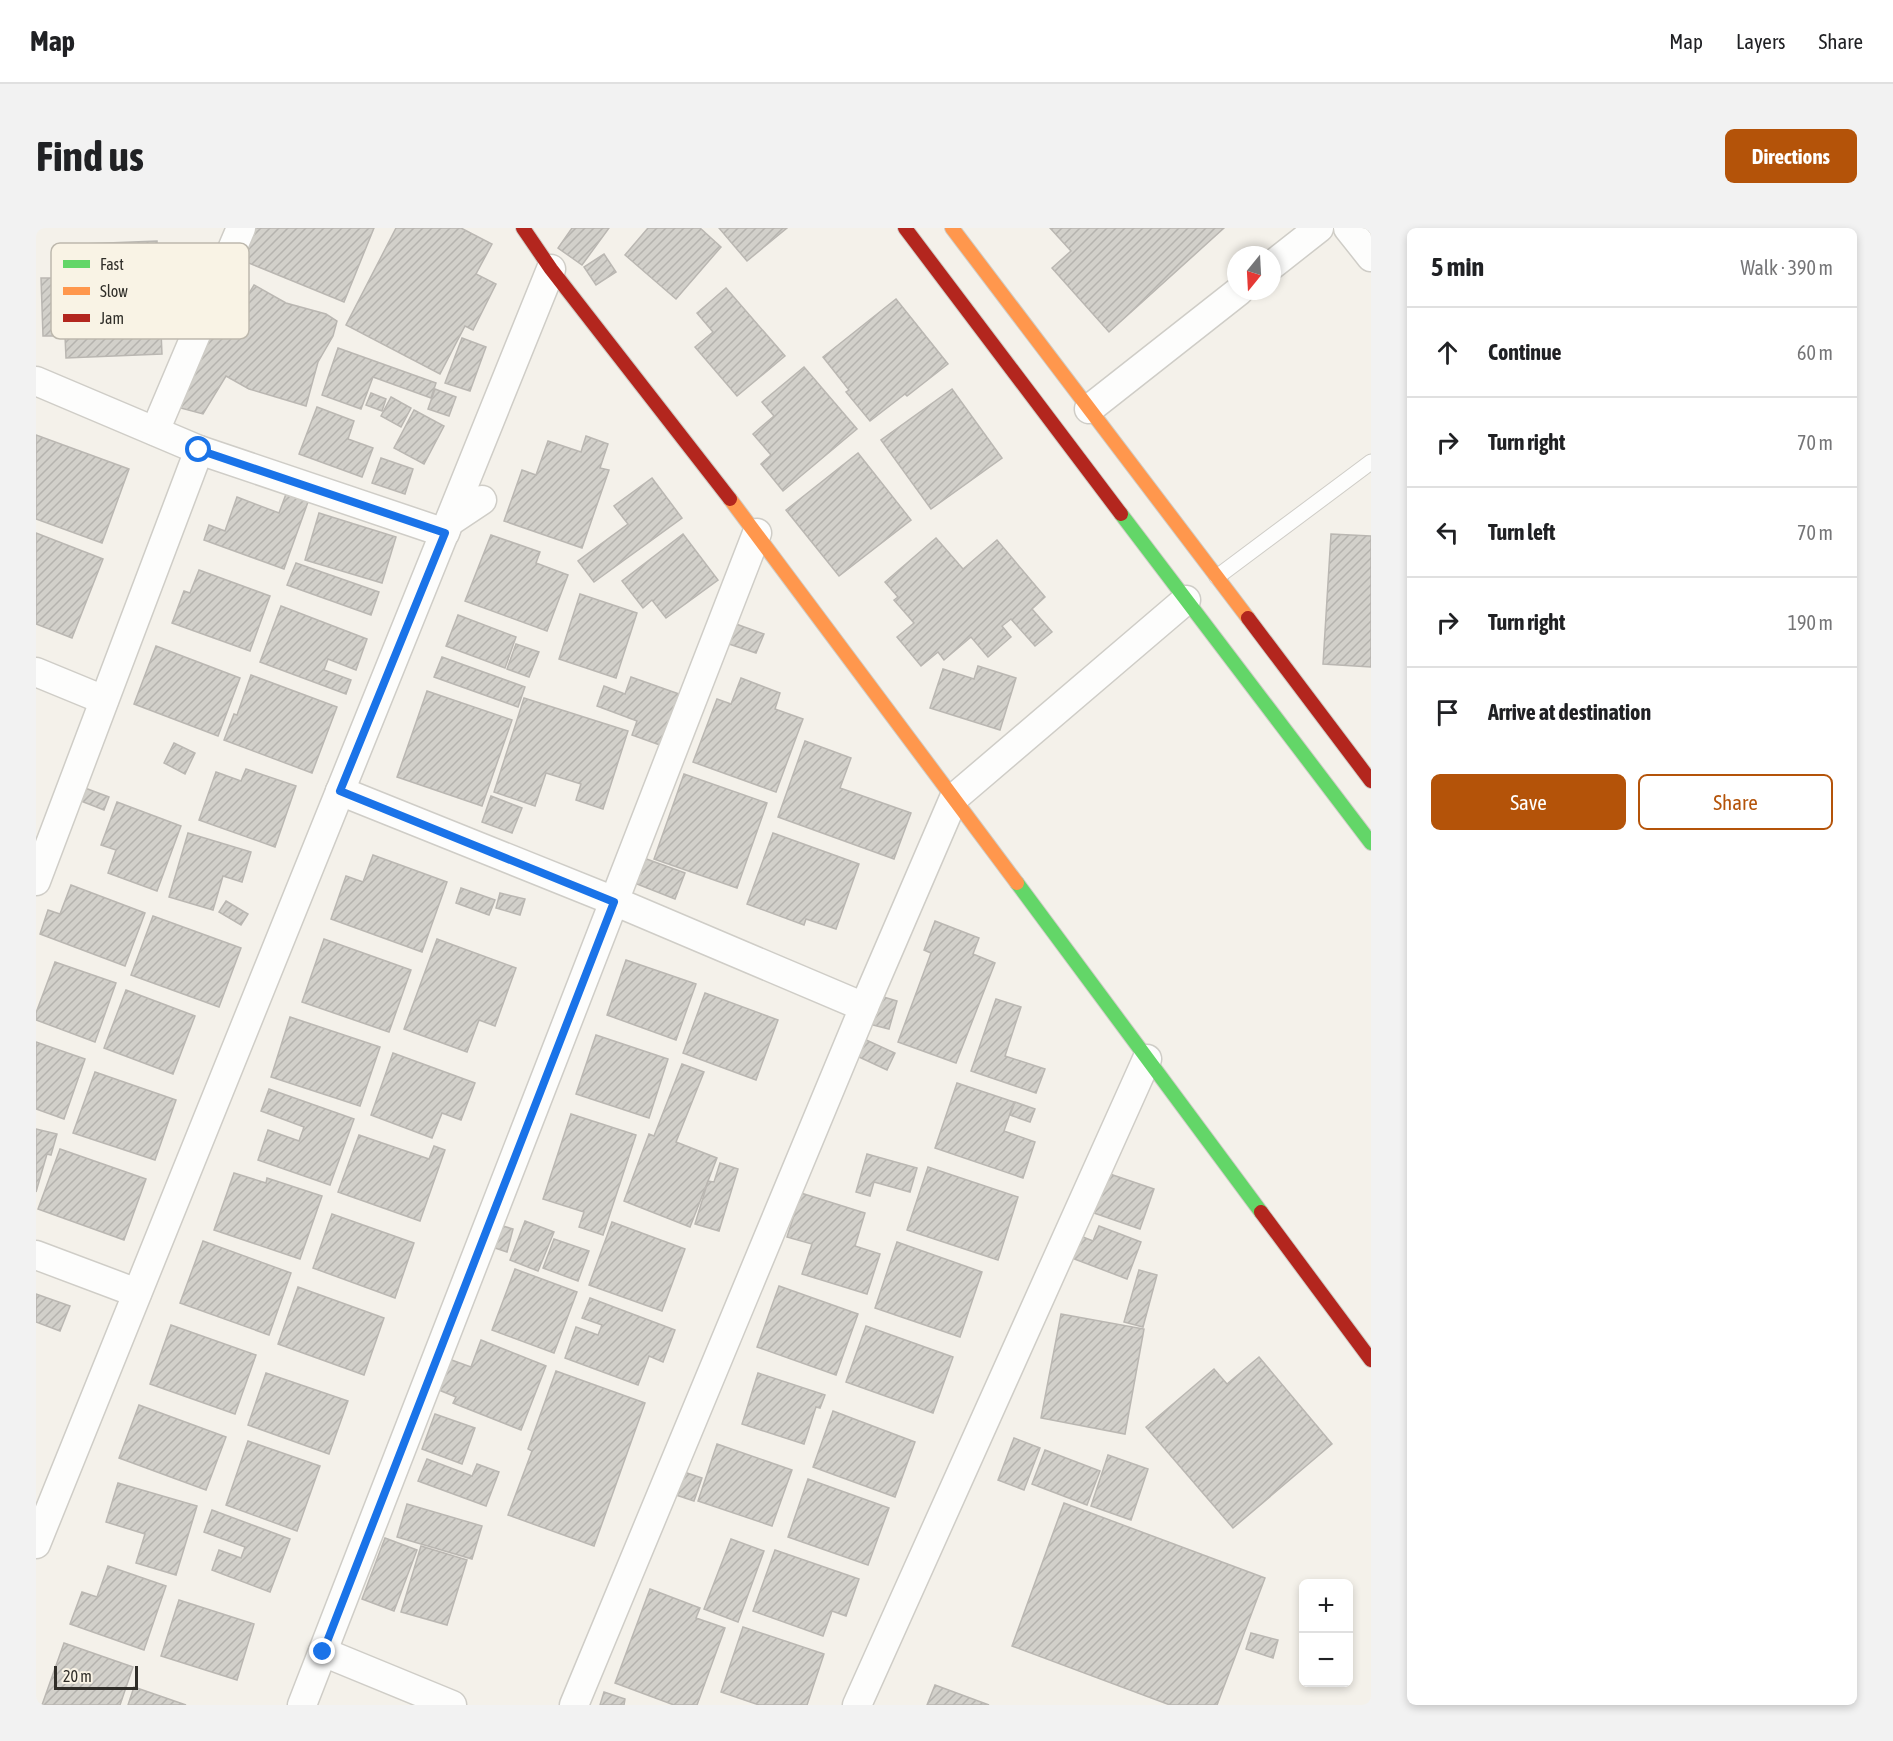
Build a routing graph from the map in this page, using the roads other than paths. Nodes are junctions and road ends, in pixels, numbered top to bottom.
1 (241, 228) edge
2 (523, 228) edge
3 (905, 228) edge
4 (952, 228) edge
5 (1319, 228) edge
6 (1348, 228) edge
7 (235, 243) edge
8 (1371, 257) edge
9 (1281, 258) edge
10 (551, 269) junction
11 (1228, 300) edge
12 (194, 339) edge
13 (36, 381) edge
14 (1089, 409) junction
15 (155, 431) junction
16 (199, 450) junction
17 (1371, 462) edge
18 (482, 500) dead end
19 (445, 533) junction
20 (758, 533) junction
21 (1217, 577) junction
22 (1186, 600) junction
23 (36, 672) edge
24 (104, 700) junction
25 (1371, 781) edge
26 (340, 791) junction
27 (954, 798) junction
28 (1371, 843) edge
29 (36, 881) edge
30 (614, 902) junction
31 (864, 1007) junction
32 (1147, 1059) junction
33 (36, 1255) edge
34 (137, 1293) junction
35 (1371, 1360) edge
36 (39, 1529) edge
37 (323, 1652) junction
38 (302, 1705) edge
39 (452, 1705) edge
40 (574, 1705) edge
41 (857, 1705) edge

1 - 7 street
2 - 10 street
3 - 22 street
4 - 14 street
5 - 9 street
6 - 8 street
10 - 19 street
10 - 20 street
11 - 14 street
12 - 15 street
13 - 15 street
14 - 21 street
15 - 16 street
16 - 19 street
16 - 24 street
17 - 21 lane
18 - 19 street
19 - 26 street
20 - 27 street
20 - 30 street
21 - 25 street
22 - 27 street
22 - 28 street
23 - 24 street
24 - 29 street
26 - 30 street
26 - 34 street
27 - 31 street
27 - 32 street
30 - 31 street
30 - 37 street
31 - 40 street
32 - 35 street
32 - 41 street
33 - 34 street
34 - 36 street
37 - 38 street
37 - 39 street

